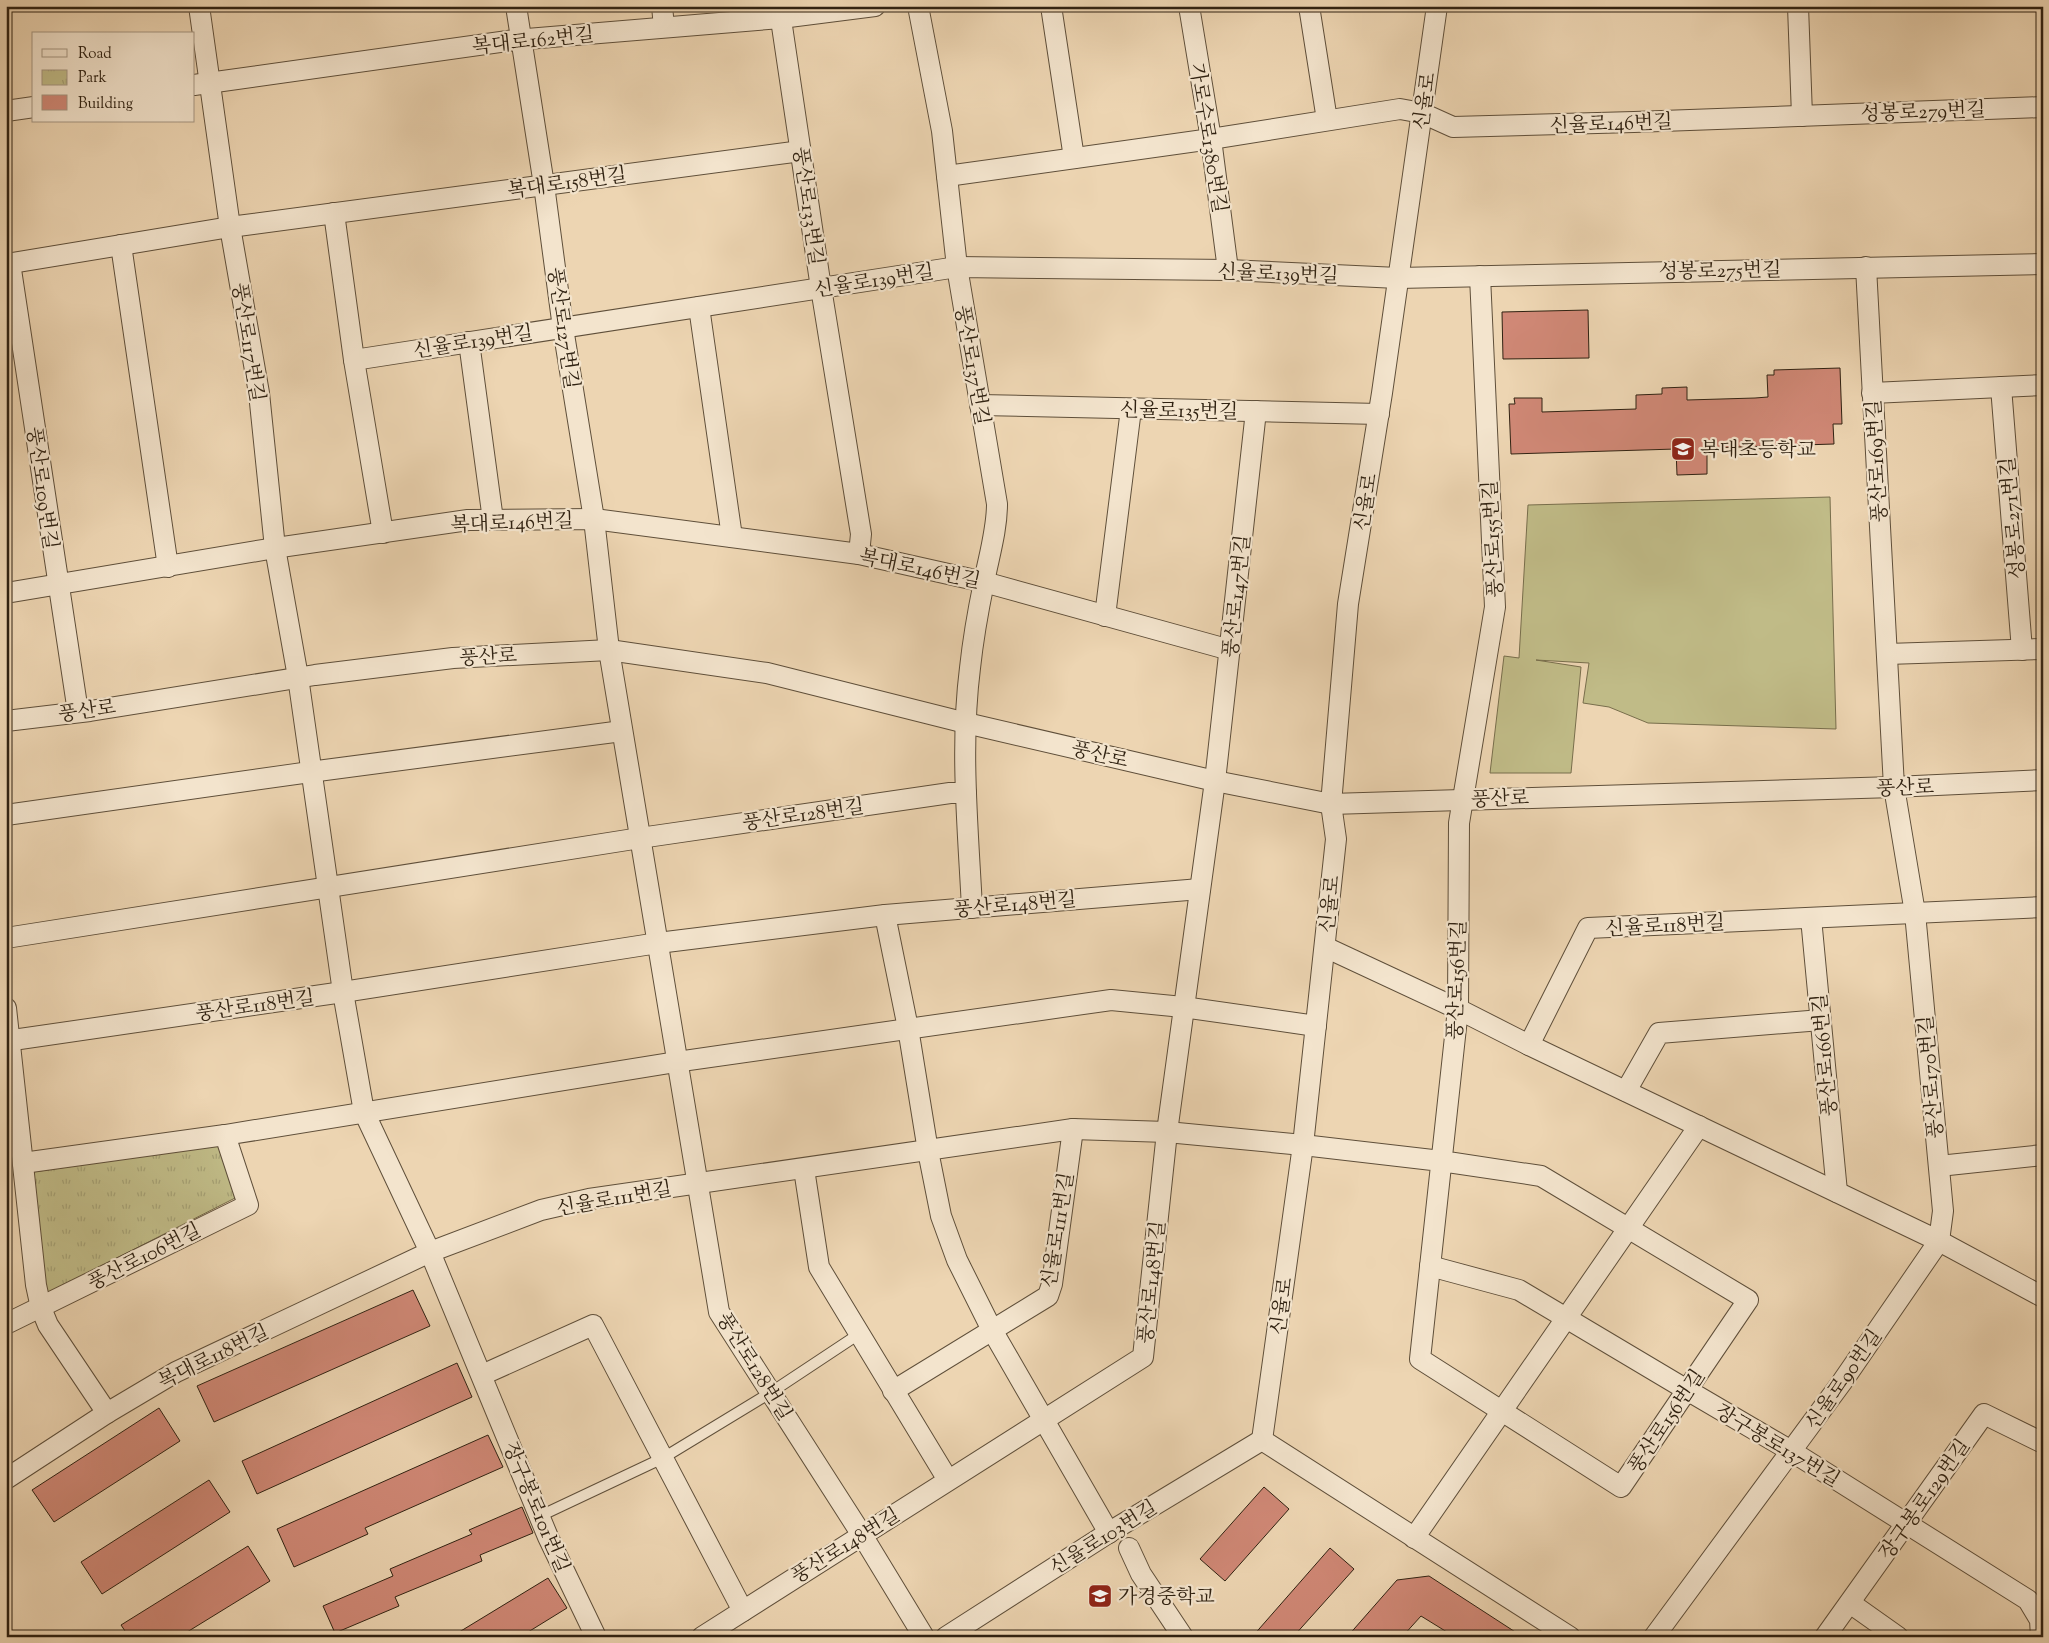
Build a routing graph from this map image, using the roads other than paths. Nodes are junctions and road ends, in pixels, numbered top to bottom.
1 (199, 6) edge
2 (516, 6) edge
3 (662, 6) edge
4 (875, 6) edge
5 (918, 6) edge
6 (1051, 6) edge
7 (1188, 6) edge
8 (1309, 6) edge
9 (1437, 6) edge
10 (1798, 6) edge
11 (780, 12) edge
12 (664, 27) junction
13 (521, 39) junction
14 (202, 83) edge
15 (32, 107) edge
16 (2043, 107) edge
17 (6, 111) edge
18 (1422, 113) junction
19 (1802, 116) junction
20 (1327, 120) junction
21 (1211, 140) junction
22 (800, 151) junction
23 (1074, 158) junction
24 (947, 176) junction
25 (544, 185) junction
26 (334, 213) junction
27 (230, 227) junction
28 (121, 245) junction
29 (8, 263) edge
30 (2043, 264) edge
31 (957, 267) junction
32 (1866, 267) junction
33 (1228, 270) junction
34 (1480, 276) junction
35 (1398, 278) junction
36 (821, 288) junction
37 (699, 307) junction
38 (563, 328) junction
39 (469, 342) junction
40 (354, 360) junction
41 (2043, 385) edge
42 (2001, 387) junction
43 (1872, 393) junction
44 (980, 406) junction
45 (1131, 409) junction
46 (1256, 411) junction
47 (1378, 414) junction
48 (594, 519) junction
49 (492, 520) junction
50 (383, 533) junction
51 (732, 537) junction
52 (275, 548) junction
53 (859, 554) junction
54 (168, 567) junction
55 (984, 582) junction
56 (58, 585) junction
57 (6, 593) edge
58 (1105, 616) junction
59 (2043, 649) edge
60 (609, 650) junction
61 (1230, 650) junction
62 (2022, 650) junction
63 (1886, 654) junction
64 (298, 677) junction
65 (78, 712) junction
66 (6, 721) edge
67 (966, 723) junction
68 (622, 731) junction
69 (310, 772) junction
70 (2043, 780) edge
71 (1215, 781) junction
72 (1894, 788) junction
73 (966, 793) junction
74 (1461, 799) junction
75 (1331, 804) junction
76 (6, 815) edge
77 (640, 838) junction
78 (328, 887) junction
79 (1200, 889) junction
80 (2043, 907) edge
81 (972, 908) junction
82 (1915, 913) junction
83 (885, 915) junction
84 (1812, 918) junction
85 (6, 938) edge
86 (658, 943) junction
87 (1325, 947) junction
88 (343, 992) junction
89 (1183, 1007) junction
90 (6, 1008) edge
91 (1458, 1008) junction
92 (1821, 1020) junction
93 (1316, 1026) junction
94 (908, 1028) junction
95 (8, 1041) edge
96 (1529, 1045) junction
97 (676, 1062) junction
98 (1626, 1091) junction
99 (364, 1112) junction
100 (1699, 1126) junction
101 (1073, 1130) junction
102 (1166, 1132) junction
103 (225, 1135) junction
104 (1303, 1145) junction
105 (928, 1151) junction
106 (2043, 1155) edge
107 (1441, 1161) junction
108 (23, 1163) junction
109 (1939, 1166) junction
110 (804, 1169) junction
111 (696, 1184) junction
112 (1837, 1192) junction
113 (1628, 1228) junction
114 (1939, 1241) junction
115 (430, 1252) junction
116 (1430, 1266) junction
117 (2043, 1297) edge
118 (41, 1308) junction
119 (1566, 1318) junction
120 (6, 1324) edge
121 (992, 1330) junction
122 (860, 1334) junction
123 (482, 1376) junction
124 (893, 1390) junction
125 (1687, 1390) junction
126 (770, 1393) junction
127 (1502, 1411) junction
128 (107, 1414) junction
129 (1043, 1420) junction
130 (1262, 1440) junction
131 (2043, 1443) edge
132 (1791, 1451) junction
133 (663, 1458) junction
134 (6, 1478) edge
135 (948, 1480) junction
136 (540, 1516) junction
137 (1906, 1523) junction
138 (1109, 1532) junction
139 (862, 1535) junction
140 (1414, 1538) junction
141 (1129, 1548) dead end
142 (1850, 1603) junction
143 (743, 1611) junction
144 (596, 1637) edge
145 (702, 1637) edge
146 (924, 1637) edge
147 (946, 1637) edge
148 (1183, 1637) edge
149 (1570, 1637) edge
150 (1654, 1637) edge
151 (1826, 1637) edge
152 (1898, 1637) edge
153 (2042, 1637) edge

1 - 14 street, 풍산로117번길
2 - 13 street, 풍산로127번길
3 - 12 street
4 - 11 street, 복대로162번길
5 - 24 street, 풍산로137번길
6 - 23 street
7 - 21 street, 가로수로1380번길
8 - 20 street
9 - 18 street, 신율로
10 - 19 street
11 - 12 street, 복대로162번길
11 - 22 street, 풍산로133번길
12 - 13 street, 복대로162번길
13 - 14 street, 복대로162번길
13 - 25 street, 풍산로127번길
14 - 27 street, 풍산로117번길
15 - 17 street
16 - 19 street, 성봉로279번길
18 - 19 street, 신율로146번길
18 - 20 street, 신율로146번길
18 - 35 street, 신율로
20 - 21 street, 신율로146번길
21 - 23 street, 신율로146번길
21 - 33 street, 가로수로1380번길
22 - 25 street, 복대로158번길
22 - 36 street, 풍산로133번길
23 - 24 street, 신율로146번길
24 - 31 street, 풍산로137번길
25 - 26 street, 복대로158번길
25 - 38 street, 풍산로127번길
26 - 27 street, 복대로158번길
26 - 40 street
27 - 28 street, 복대로158번길
27 - 52 street, 풍산로117번길
28 - 29 street, 복대로158번길
28 - 54 street
29 - 56 street, 풍산로109번길
30 - 32 street, 성봉로275번길
31 - 33 street, 신율로139번길
31 - 36 street, 신율로139번길
31 - 44 street, 풍산로137번길
32 - 34 street, 성봉로275번길
32 - 43 street, 풍산로169번길
33 - 35 street, 신율로139번길
34 - 35 street, 성봉로275번길
34 - 74 street, 풍산로155번길
35 - 47 street, 신율로
36 - 37 street, 신율로139번길
36 - 53 street, 풍산로133번길
37 - 38 street, 신율로139번길
37 - 51 street
38 - 39 street, 신율로139번길
38 - 48 street, 풍산로127번길
39 - 40 street, 신율로139번길
39 - 49 street
40 - 50 street
41 - 42 street
42 - 43 street
42 - 62 street, 성봉로271번길
43 - 63 street, 풍산로169번길
44 - 45 street, 신율로135번길
44 - 55 street, 풍산로137번길
45 - 46 street, 신율로135번길
45 - 58 street
46 - 47 street, 신율로135번길
46 - 61 street, 풍산로147번길
47 - 75 street, 신율로
48 - 49 street, 복대로146번길
48 - 51 street, 복대로146번길
48 - 60 street, 풍산로127번길
49 - 50 street, 복대로146번길
50 - 52 street, 복대로146번길
51 - 53 street, 복대로146번길
52 - 54 street, 복대로146번길
52 - 64 street, 풍산로117번길
53 - 55 street, 복대로146번길
54 - 56 street, 복대로146번길
55 - 58 street, 복대로146번길
55 - 67 street, 풍산로137번길
56 - 57 street, 복대로146번길
56 - 65 street, 풍산로109번길
58 - 61 street, 복대로146번길
59 - 62 street
60 - 64 street, 풍산로
60 - 67 street, 풍산로
60 - 68 street, 풍산로128번길
61 - 71 street, 풍산로147번길
62 - 63 street
63 - 72 street, 풍산로169번길
64 - 65 street, 풍산로
64 - 69 street, 풍산로118번길
65 - 66 street, 풍산로
67 - 71 street, 풍산로
67 - 73 street
68 - 69 street
68 - 77 street, 풍산로128번길
69 - 76 street
69 - 78 street, 풍산로118번길
70 - 72 street, 풍산로
71 - 75 street, 풍산로
71 - 79 street, 풍산로148번길
72 - 74 street, 풍산로
72 - 82 street, 풍산로170번길
73 - 77 street, 풍산로128번길
73 - 81 street
74 - 75 street, 풍산로
74 - 91 street, 풍산로156번길
75 - 87 street, 신율로
77 - 78 street, 풍산로128번길
77 - 86 street, 풍산로128번길
78 - 85 street
78 - 88 street, 풍산로118번길
79 - 81 street, 풍산로148번길
79 - 89 street, 풍산로148번길
80 - 82 street
81 - 83 street, 풍산로148번길
82 - 84 street
82 - 109 street, 풍산로170번길
83 - 86 street
83 - 94 street
84 - 92 street, 풍산로166번길
84 - 96 street, 신율로118번길
86 - 88 street, 풍산로118번길
86 - 97 street, 풍산로128번길
87 - 91 street
87 - 93 street, 신율로
88 - 95 street, 풍산로118번길
88 - 99 street, 풍산로118번길
89 - 93 street
89 - 94 street
89 - 102 street, 풍산로148번길
90 - 95 street
91 - 96 street
91 - 107 street, 풍산로156번길
92 - 98 street
92 - 112 street, 풍산로166번길
93 - 104 street, 신율로
94 - 97 street
94 - 105 street
95 - 108 street
96 - 98 street
97 - 99 street
97 - 111 street, 풍산로128번길
98 - 100 street
99 - 103 street
99 - 115 street, 풍산로118번길
100 - 112 street
100 - 113 street
101 - 102 street, 신율로111번길
101 - 105 street, 신율로111번길
101 - 121 street, 신율로111번길
102 - 104 street, 신율로111번길
102 - 129 street, 풍산로148번길
103 - 108 street
103 - 118 street, 풍산로106번길
104 - 107 street, 신율로111번길
104 - 130 street, 신율로
105 - 110 street, 신율로111번길
105 - 121 street
106 - 109 street
107 - 113 street, 풍산로156번길
107 - 116 street, 풍산로156번길
108 - 118 street
109 - 114 street, 풍산로170번길
110 - 111 street, 신율로111번길
110 - 122 street
111 - 115 street, 신율로111번길
111 - 126 street, 풍산로128번길
112 - 114 street
113 - 119 street
113 - 125 street, 풍산로156번길
114 - 117 street
114 - 132 street, 신율로90번길
115 - 123 street, 장구봉로101번길
115 - 128 street, 복대로118번길
116 - 119 street, 장구봉로137번길
116 - 127 street, 풍산로156번길
118 - 120 street, 풍산로106번길
118 - 128 street
119 - 125 street, 장구봉로137번길
119 - 127 street
121 - 124 street, 신율로111번길
121 - 129 street
122 - 124 street
122 - 126 lane
123 - 133 street
123 - 136 street, 장구봉로101번길
124 - 135 street
125 - 127 street, 풍산로156번길
125 - 132 street, 장구봉로137번길
126 - 133 lane
126 - 139 street, 풍산로128번길
127 - 140 street
128 - 134 street, 복대로118번길
129 - 135 street, 풍산로148번길
129 - 138 street
130 - 138 street, 신율로103번길
130 - 140 street
131 - 137 street, 장구봉로129번길
132 - 137 street, 장구봉로137번길
132 - 150 street, 신율로90번길
133 - 136 lane
133 - 143 street
135 - 139 street, 풍산로148번길
136 - 144 street, 장구봉로101번길
137 - 142 street, 장구봉로129번길
137 - 153 street, 장구봉로137번길
138 - 147 street, 신율로103번길
139 - 143 street, 풍산로148번길
139 - 146 street, 풍산로128번길
140 - 149 street
141 - 148 street
142 - 151 street, 장구봉로129번길
142 - 152 street
143 - 145 street, 풍산로148번길

